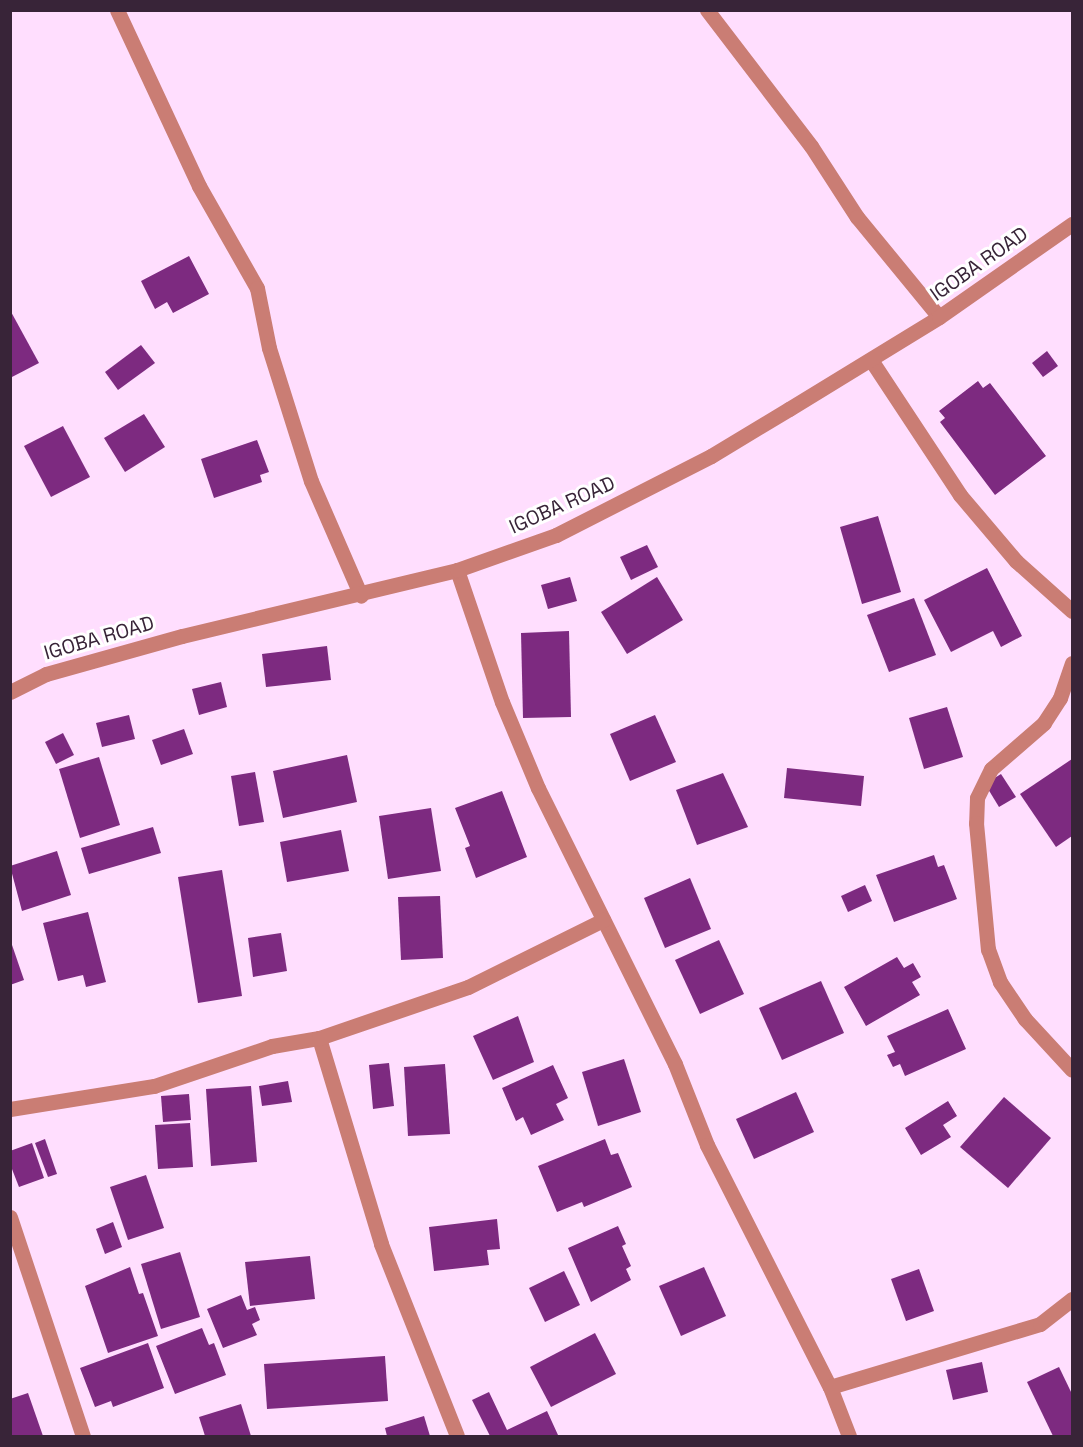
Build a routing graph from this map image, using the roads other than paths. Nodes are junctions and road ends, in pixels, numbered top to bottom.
1 (117, 10) edge
2 (707, 10) edge
3 (1072, 224) edge
4 (939, 317) junction
5 (871, 360) junction
6 (457, 570) junction
7 (361, 596) junction
8 (1072, 611) edge
9 (1072, 663) edge
10 (10, 692) edge
11 (603, 921) junction
12 (319, 1038) junction
13 (1072, 1070) edge
14 (10, 1109) edge
15 (10, 1217) edge
16 (1072, 1299) edge
17 (830, 1387) junction
18 (83, 1437) edge
19 (457, 1437) edge
20 (849, 1437) edge

1 - 7 street
2 - 4 street
3 - 4 street, IGOBA ROAD
4 - 5 street, IGOBA ROAD
5 - 6 street, IGOBA ROAD
5 - 8 street
6 - 7 street, IGOBA ROAD
6 - 11 street
7 - 10 street, IGOBA ROAD
9 - 13 street
11 - 12 street
11 - 17 street
12 - 14 street
12 - 19 street
15 - 18 street
16 - 17 street
17 - 20 street

